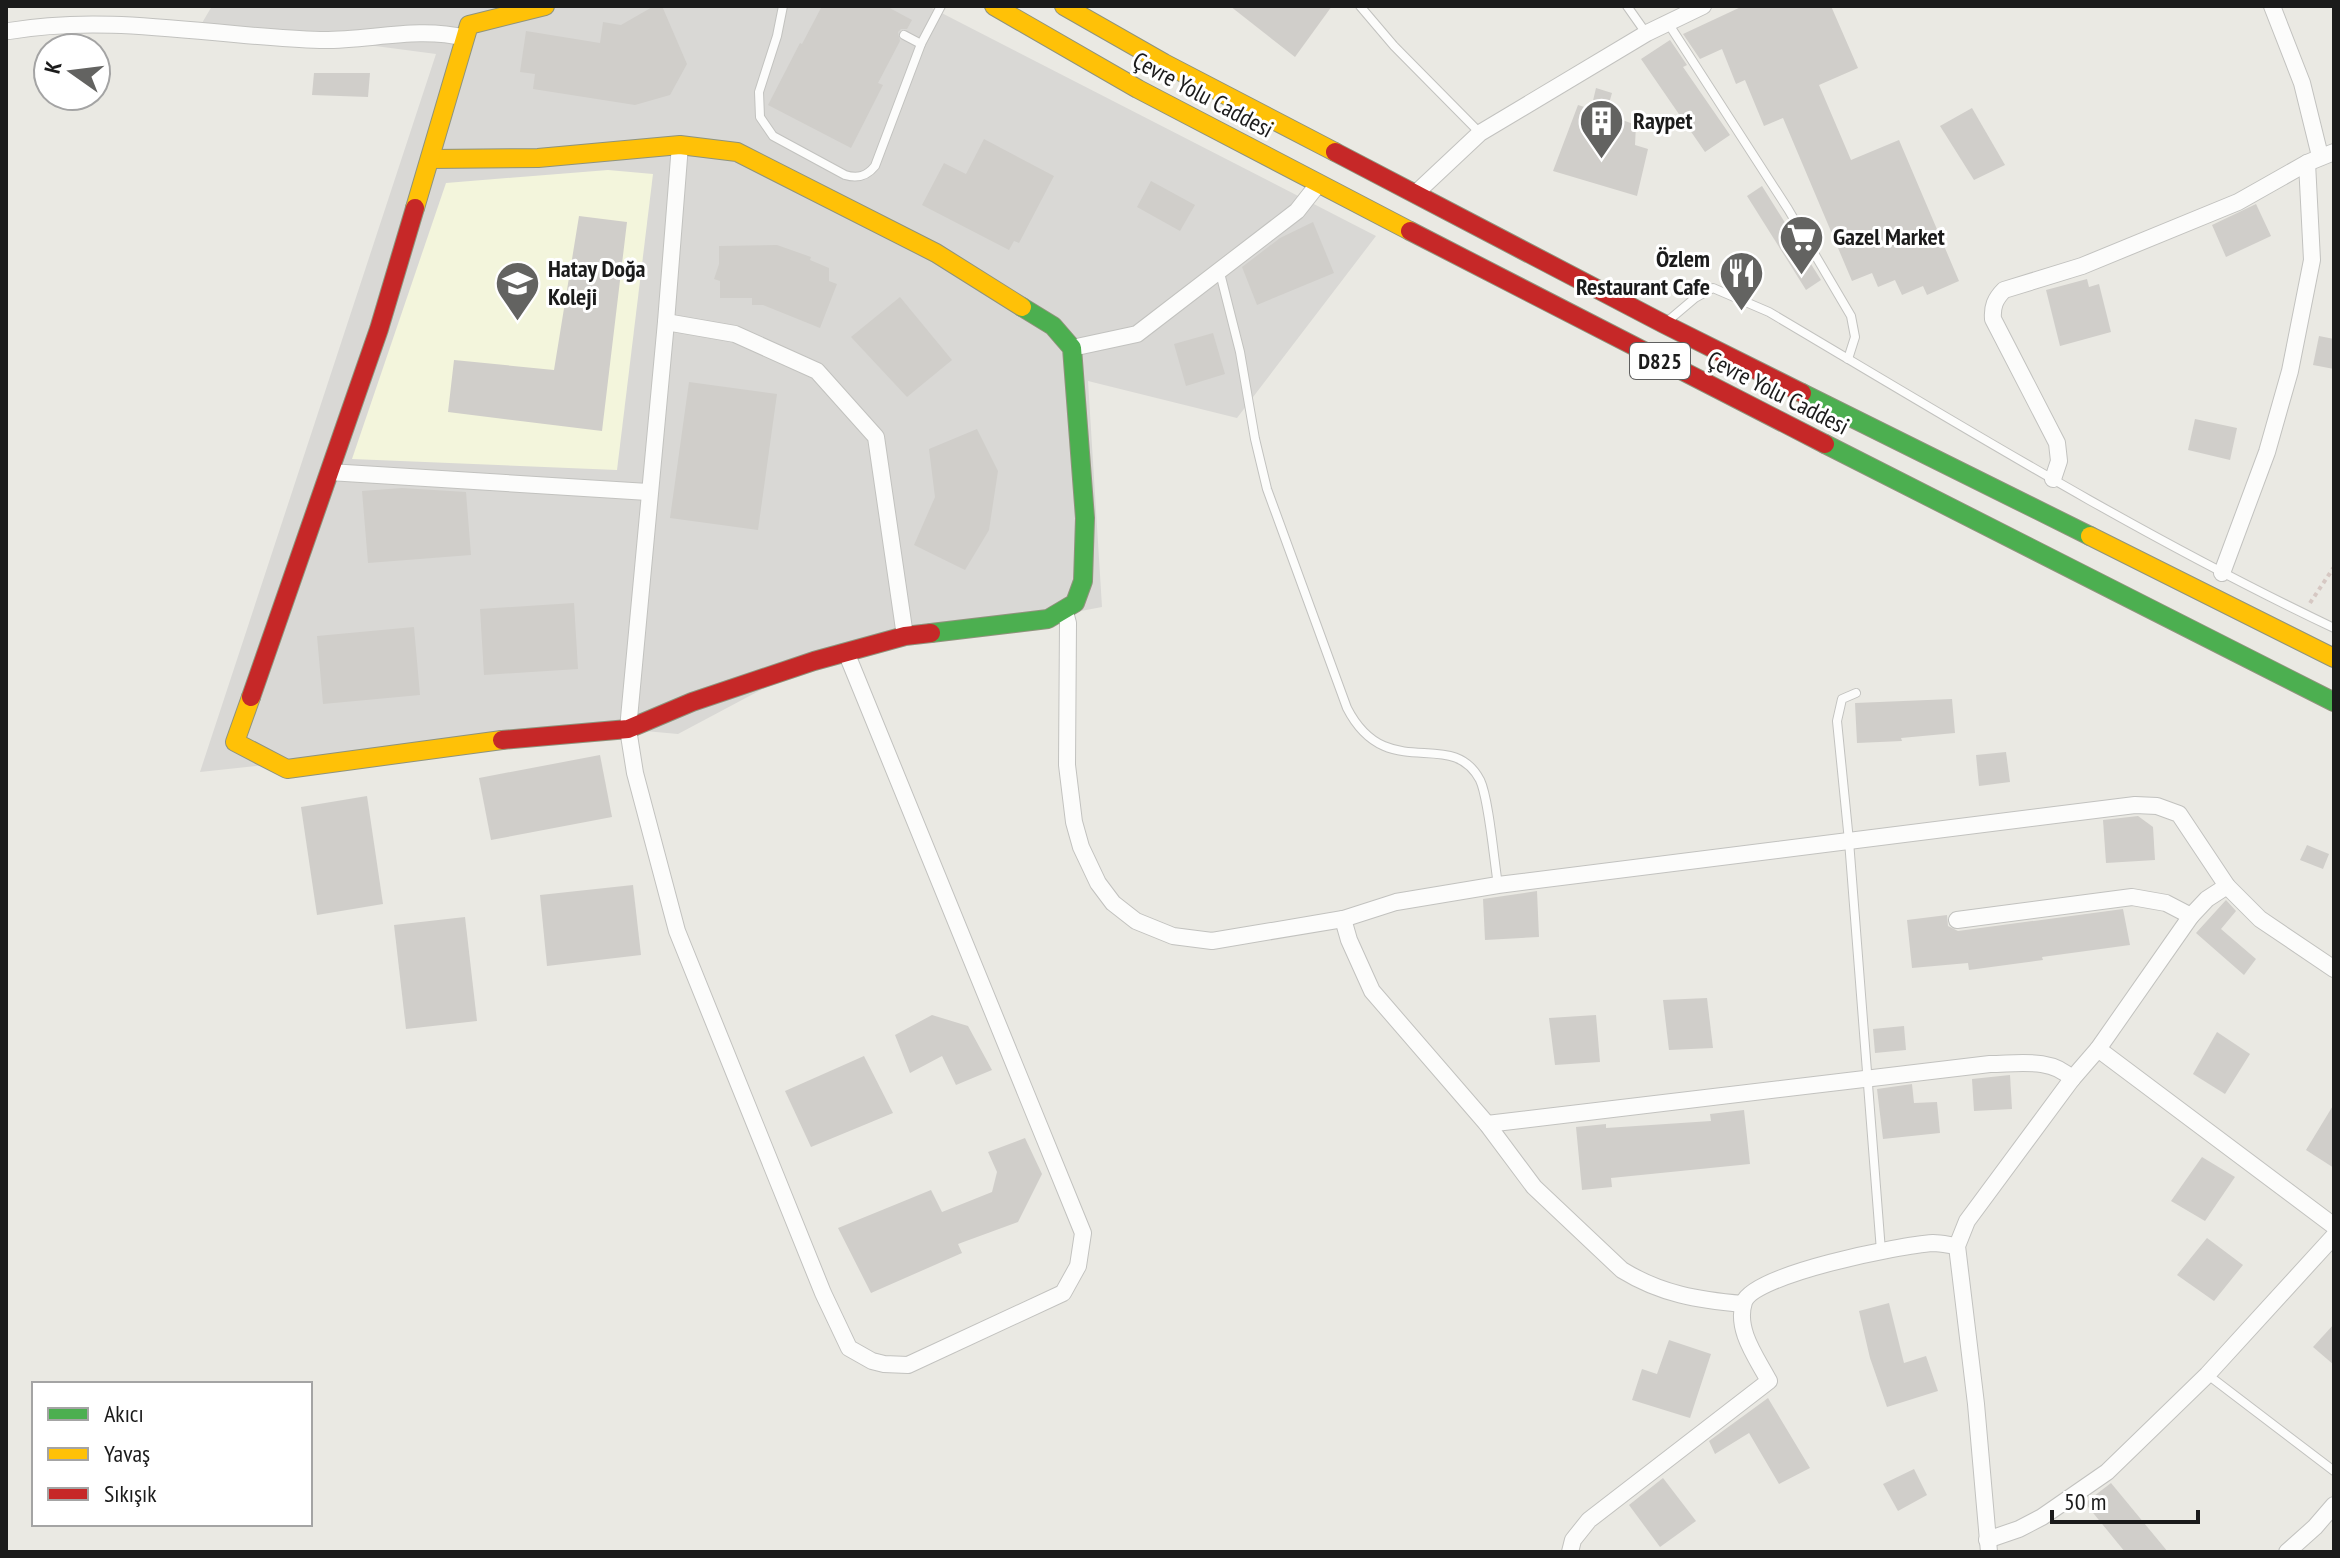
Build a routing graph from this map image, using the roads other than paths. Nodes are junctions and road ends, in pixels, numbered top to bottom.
1 (545, 6) edge
2 (783, 6) edge
3 (941, 6) edge
4 (994, 6) edge
5 (1064, 6) edge
6 (1360, 6) edge
7 (1627, 6) edge
8 (1703, 6) edge
9 (2272, 6) edge
10 (1668, 23) junction
11 (9, 31) dead end
12 (1647, 33) junction
13 (904, 35) dead end
14 (465, 38) junction
15 (921, 44) junction
16 (1480, 133) junction
17 (680, 145) junction
18 (2320, 157) edge
19 (430, 159) junction
20 (1319, 183) junction
21 (1415, 194) junction
22 (1219, 269) junction
23 (666, 322) junction
24 (1664, 324) junction
25 (1072, 348) junction
26 (1848, 359) junction
27 (329, 472) junction
28 (2053, 479) junction
29 (648, 492) junction
30 (2222, 573) junction
31 (1065, 612) junction
32 (2334, 628) edge
33 (905, 636) junction
34 (846, 652) junction
35 (2334, 658) edge
36 (1856, 693) dead end
37 (2334, 702) edge
38 (628, 729) junction
39 (1849, 841) junction
40 (1498, 885) junction
41 (2227, 886) junction
42 (2191, 916) junction
43 (1343, 919) junction
44 (1957, 920) dead end
45 (2334, 969) edge
46 (2098, 1049) junction
47 (1866, 1077) junction
48 (2072, 1079) junction
49 (1487, 1124) junction
50 (2334, 1226) edge
51 (2334, 1236) edge
52 (1957, 1246) junction
53 (1881, 1251) junction
54 (1743, 1304) junction
55 (2207, 1375) junction
56 (2334, 1471) edge
57 (2334, 1505) edge
58 (1988, 1546) edge
59 (1570, 1552) edge
60 (2287, 1552) edge

1 - 14 main road
2 - 15 lane
3 - 15 lane
4 - 20 main road, Çevre Yolu Caddesi / D825
5 - 21 main road, Çevre Yolu Caddesi / D825
6 - 16 lane
7 - 12 lane
8 - 10 street
9 - 18 street
10 - 12 street
10 - 26 lane
11 - 14 street
12 - 16 street
13 - 15 lane
14 - 19 main road
16 - 21 street
17 - 19 main road
17 - 23 street
17 - 25 main road
18 - 28 street
18 - 30 street
19 - 27 main road
20 - 22 street
20 - 37 main road, Çevre Yolu Caddesi / D825
21 - 24 main road, Çevre Yolu Caddesi / D825
22 - 25 street
22 - 40 lane
23 - 29 street
23 - 33 street
24 - 26 lane
24 - 35 main road, Çevre Yolu Caddesi / D825
25 - 31 main road
26 - 28 lane
27 - 29 street
27 - 38 main road
28 - 30 lane
29 - 38 street
30 - 32 lane
31 - 33 main road
31 - 43 street
33 - 34 main road
34 - 38 main road
34 - 38 street
36 - 39 lane
39 - 40 street
39 - 41 street
39 - 47 lane
40 - 43 street
41 - 42 street
41 - 45 street
42 - 44 street
42 - 46 street
43 - 49 street
46 - 48 street
46 - 50 street
47 - 48 street
47 - 49 street
47 - 53 lane
48 - 52 street
49 - 54 street
51 - 55 street
52 - 53 street
52 - 58 street
53 - 54 street
54 - 59 street
55 - 56 lane
55 - 58 street
57 - 60 street

